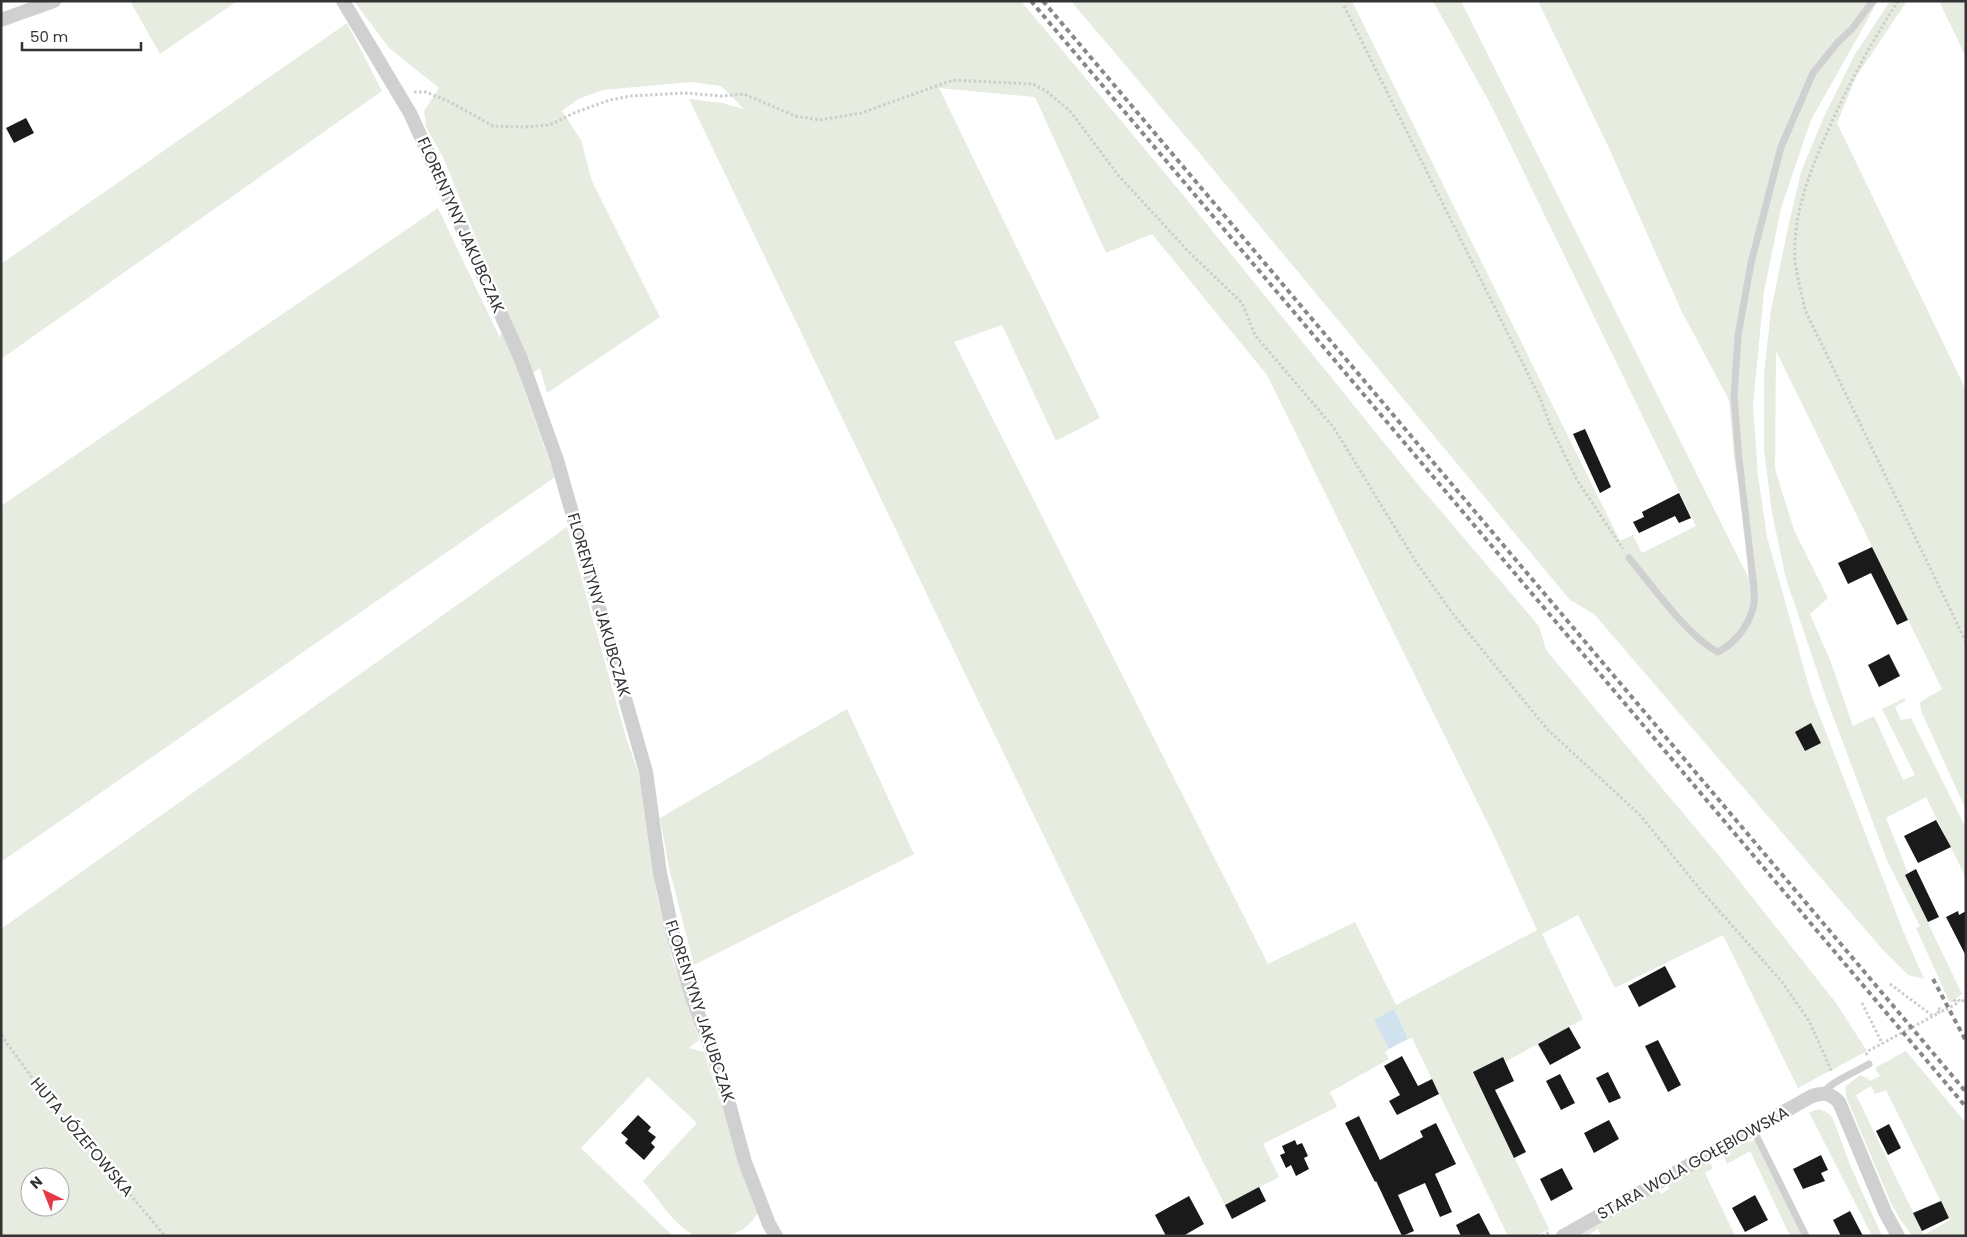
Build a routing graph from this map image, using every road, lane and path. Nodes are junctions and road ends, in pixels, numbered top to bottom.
1 (54, 1) edge
2 (343, 1) edge
3 (1873, 1) edge
4 (1898, 1) edge
5 (1344, 6) dead end
6 (1, 20) edge
7 (399, 93) junction
8 (1629, 558) joint
9 (1966, 642) edge
10 (1890, 984) dead end
11 (1966, 999) edge
12 (1862, 1003) dead end
13 (1, 1035) edge
14 (1882, 1043) dead end
15 (1869, 1064) dead end
16 (1832, 1073) dead end
17 (1824, 1093) junction
18 (1753, 1129) junction
19 (1561, 1231) edge
20 (165, 1236) edge
21 (776, 1236) edge
22 (1542, 1236) edge
23 (1806, 1236) edge
24 (1898, 1236) edge

1 - 6 street
2 - 7 street, FLORENTYNY JAKUBCZAK
3 - 8 lane
4 - 9 path
5 - 8 path
7 - 16 path
7 - 21 street, FLORENTYNY JAKUBCZAK
10 - 11 path
12 - 14 path
13 - 20 path, HUTA JÓZEFOWSKA
15 - 17 lane, STARA WOLA GOŁĘBIOWSKA
17 - 18 street, STARA WOLA GOŁĘBIOWSKA
17 - 24 street
18 - 19 street, STARA WOLA GOŁĘBIOWSKA
18 - 23 lane
19 - 22 path

